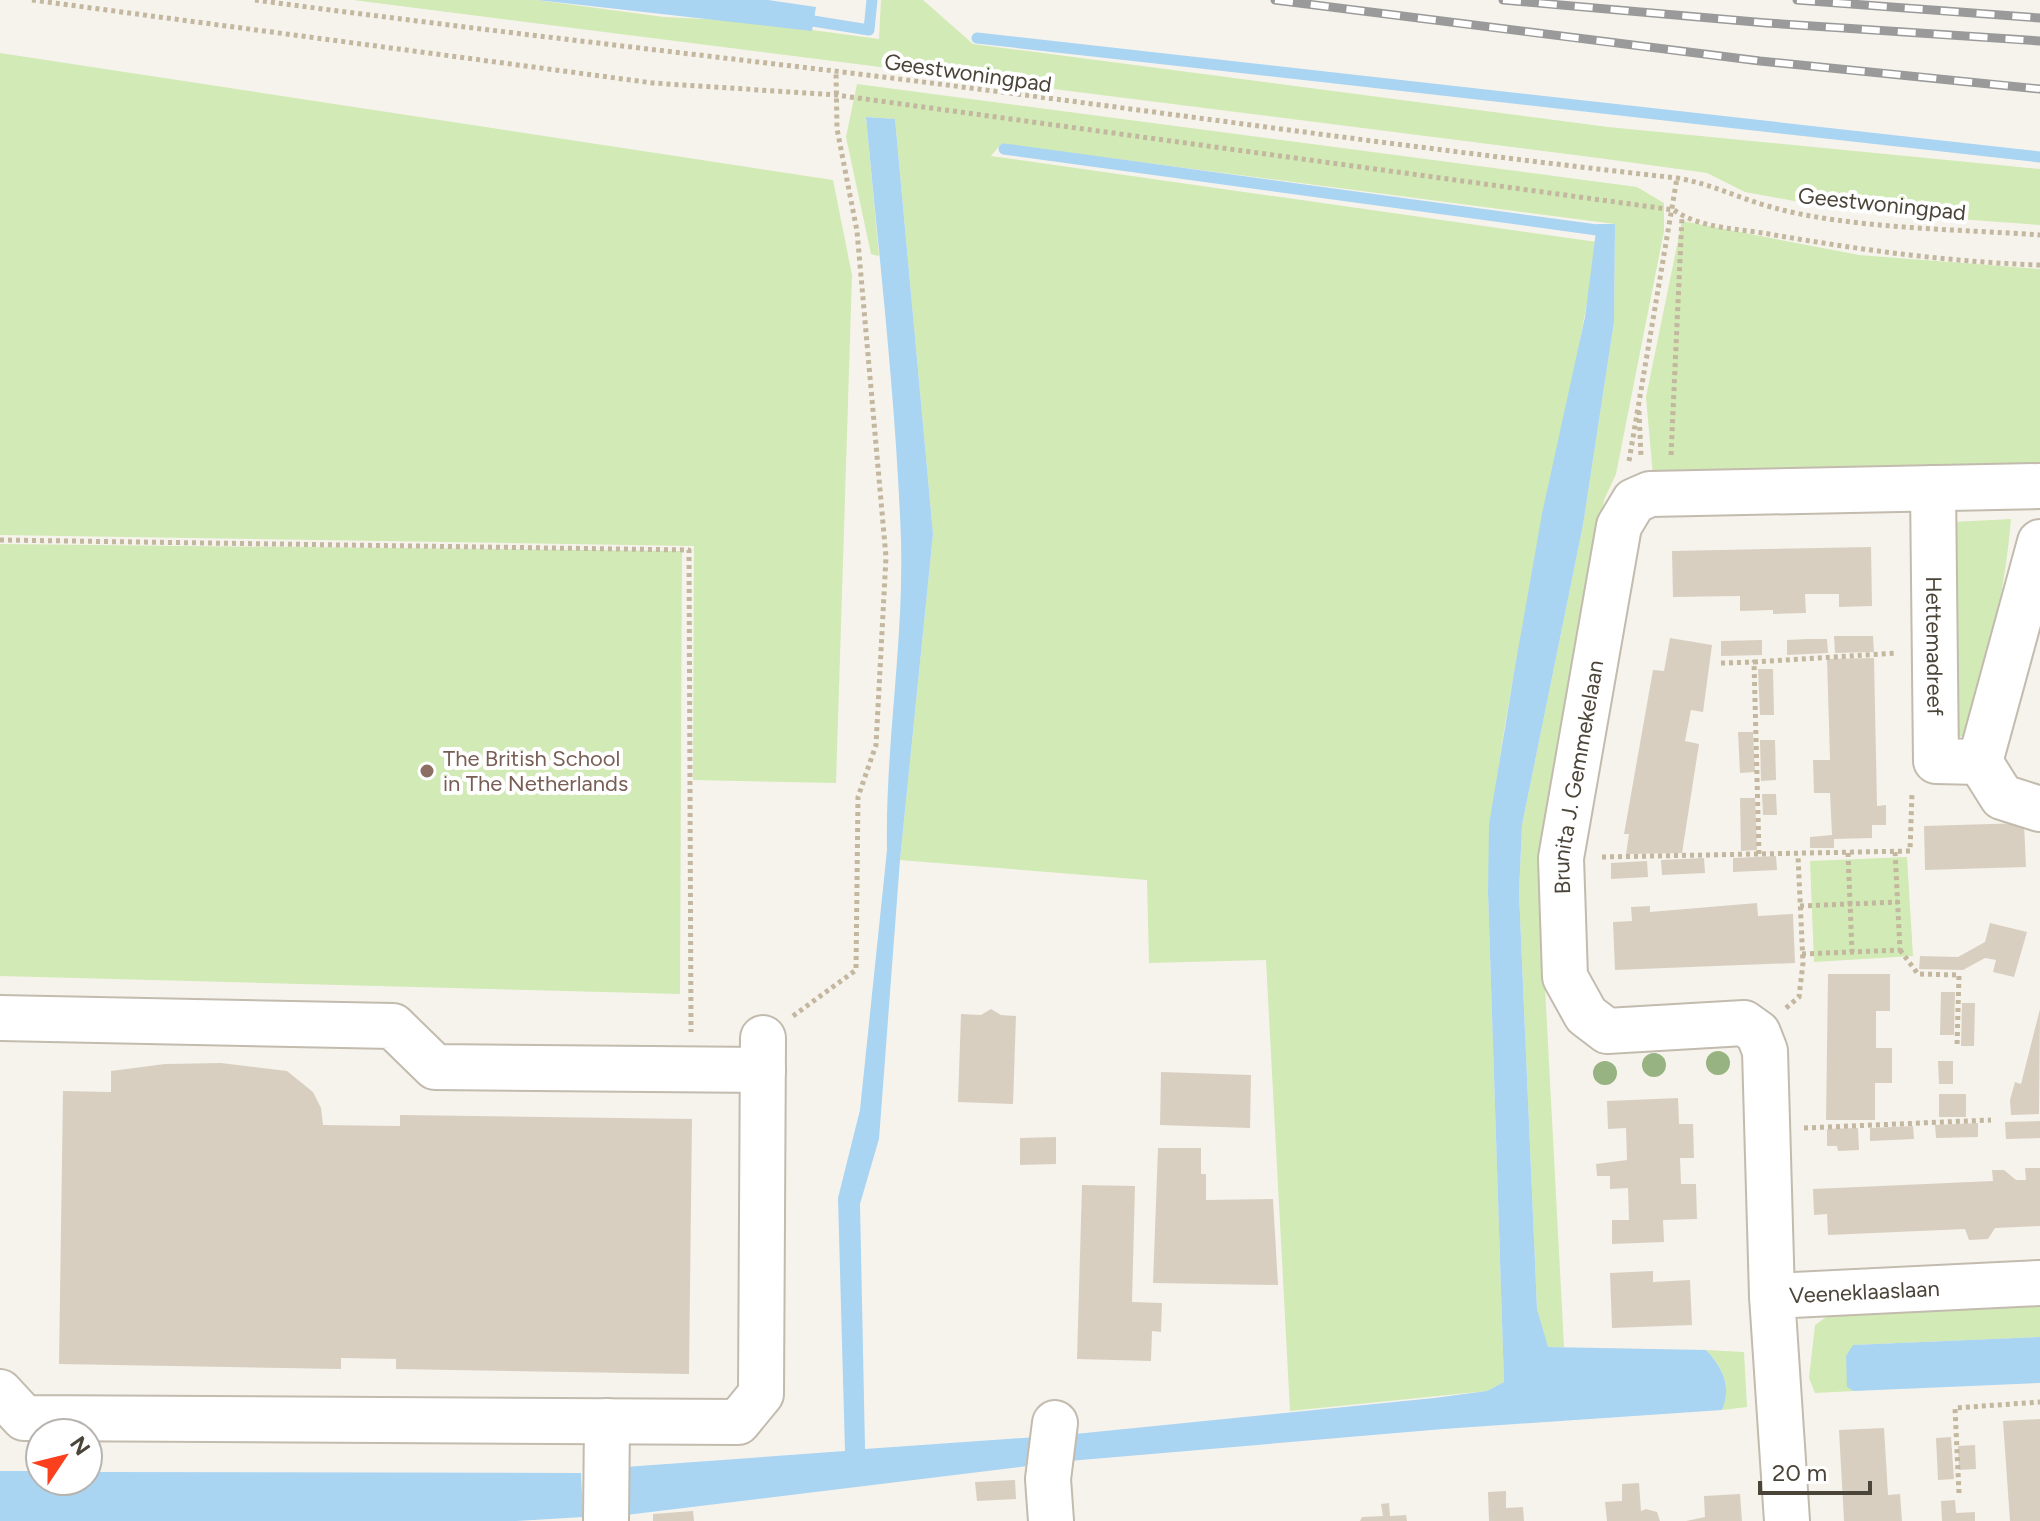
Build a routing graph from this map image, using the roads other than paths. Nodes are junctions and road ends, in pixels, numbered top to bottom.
1 (2040, 486) edge
2 (1933, 488) junction
3 (2040, 542) edge
4 (1980, 762) junction
5 (2040, 809) edge
6 (0, 1018) edge
7 (2040, 1283) edge
8 (1772, 1296) junction
9 (0, 1392) edge
10 (607, 1421) junction
11 (1055, 1423) dead end
12 (1050, 1500) edge
13 (606, 1521) edge
14 (1787, 1521) edge

1 - 2 street
2 - 4 street, Hettemadreef
2 - 8 street, Brunita J. Gemmekelaan
3 - 4 street
4 - 5 street
6 - 10 street
7 - 8 street, Veeneklaaslaan
8 - 14 street, Veeneklaaslaan
9 - 10 street
10 - 13 street
11 - 12 street

